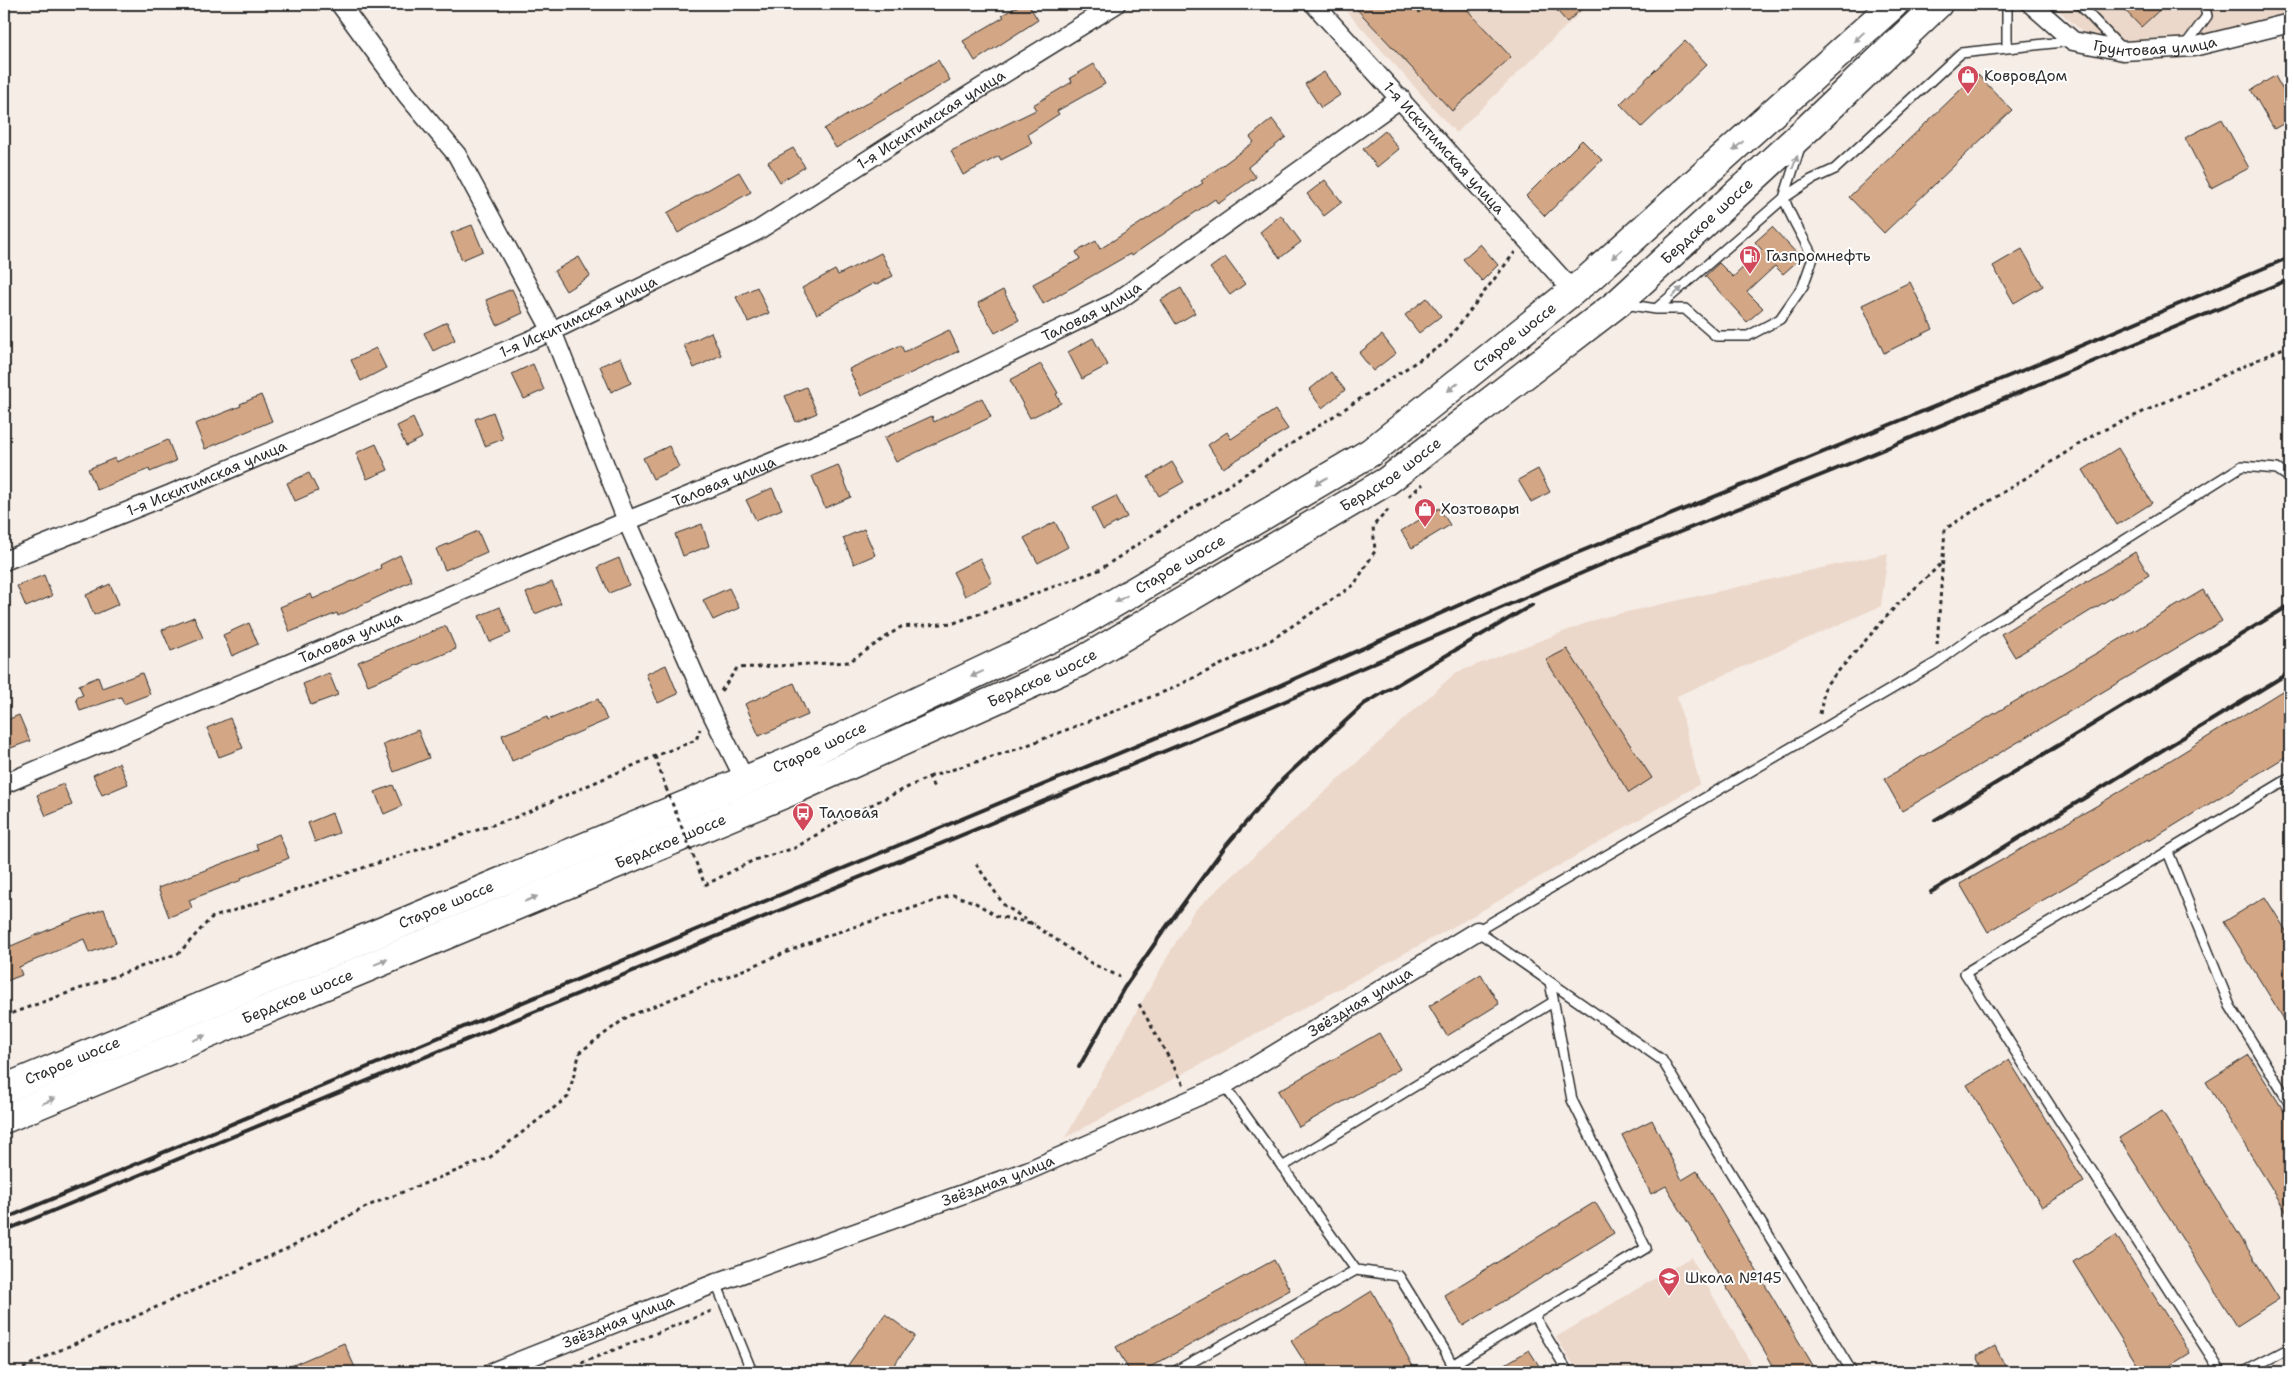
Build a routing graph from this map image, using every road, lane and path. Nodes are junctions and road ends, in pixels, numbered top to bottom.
1 (340, 4) edge
2 (1116, 4) edge
3 (1314, 4) edge
4 (1894, 4) edge
5 (1938, 4) edge
6 (2007, 4) edge
7 (2031, 4) edge
8 (2079, 4) edge
9 (2204, 4) edge
10 (2290, 23) edge
11 (2073, 41) junction
12 (2008, 48) junction
13 (2184, 48) junction
14 (2123, 51) junction
15 (1401, 98) junction
16 (1807, 129) junction
17 (1784, 198) junction
18 (1526, 238) junction
19 (1573, 291) junction
20 (1618, 303) junction
21 (1656, 309) junction
22 (552, 330) junction
23 (2290, 345) edge
24 (2290, 478) edge
25 (1428, 479) dead end
26 (1404, 498) dead end
27 (1390, 507) dead end
28 (627, 521) junction
29 (4, 561) edge
30 (1943, 562) junction
31 (1936, 663) junction
32 (709, 708) junction
33 (1818, 732) junction
34 (655, 756) junction
35 (929, 777) junction
36 (2290, 778) edge
37 (745, 780) junction
38 (4, 784) edge
39 (934, 788) dead end
40 (2168, 852) junction
41 (976, 864) dead end
42 (1035, 924) junction
43 (1477, 931) junction
44 (1120, 977) dead end
45 (1550, 982) junction
46 (1554, 1002) junction
47 (1140, 1004) dead end
48 (4, 1016) edge
49 (1224, 1085) junction
50 (4, 1089) edge
51 (1190, 1101) junction
52 (2290, 1104) edge
53 (4, 1119) edge
54 (1282, 1167) junction
55 (1356, 1270) junction
56 (716, 1283) junction
57 (725, 1306) junction
58 (1534, 1316) junction
59 (2290, 1348) edge
60 (1454, 1369) edge
61 (16, 1372) edge
62 (492, 1372) edge
63 (559, 1372) edge
64 (752, 1372) edge
65 (1174, 1372) edge
66 (1568, 1372) edge
67 (1852, 1372) edge
68 (2221, 1372) edge
69 (2244, 1372) edge

1 - 22 street
2 - 22 street, 1-я Искитимская улица
3 - 15 street, 1-я Искитимская улица
4 -> 19 highway
5 - 16 highway, Бердское шоссе
6 - 12 lane
7 - 11 street, Грунтовая улица
8 - 14 lane
9 - 13 lane
10 - 13 street, Грунтовая улица
11 - 12 lane
11 - 14 street, Грунтовая улица
12 - 17 lane
13 - 14 street, Грунтовая улица
15 - 18 street, 1-я Искитимская улица
15 - 28 street, Таловая улица
17 -> 16 lane
16 - 20 highway, Бердское шоссе
21 -> 17 lane
17 - 21 lane
18 - 19 street, 1-я Искитимская улица
18 - 32 path
19 -> 37 highway, Старое шоссе
20 - 21 lane
53 -> 20 highway, Бердское шоссе
22 - 28 street
22 - 29 street, 1-я Искитимская улица
23 - 30 path
24 - 31 lane
25 - 26 path
27 - 35 path
28 - 32 street
28 - 38 street, Таловая улица
30 - 31 path
30 - 33 path
31 - 33 lane
32 - 34 path
32 - 37 street
33 - 43 lane
34 - 35 path, bridge
34 - 48 path
35 - 39 path
36 - 40 lane
37 - 50 highway, Старое шоссе
40 - 52 lane
40 - 68 lane
41 - 42 path
42 - 44 path
42 - 61 path
43 - 45 lane
43 - 49 street, Звёздная улица
45 - 46 lane
45 - 67 lane
46 - 54 lane
46 - 58 lane
47 - 51 path
49 - 51 street, Звёздная улица
49 - 54 lane
51 - 56 street, Звёздная улица
54 - 55 lane
55 - 60 lane
55 - 65 lane
56 - 57 lane
56 - 62 street, Звёздная улица
57 - 63 path
57 - 64 lane
58 - 60 lane
58 - 66 lane
59 - 69 lane

